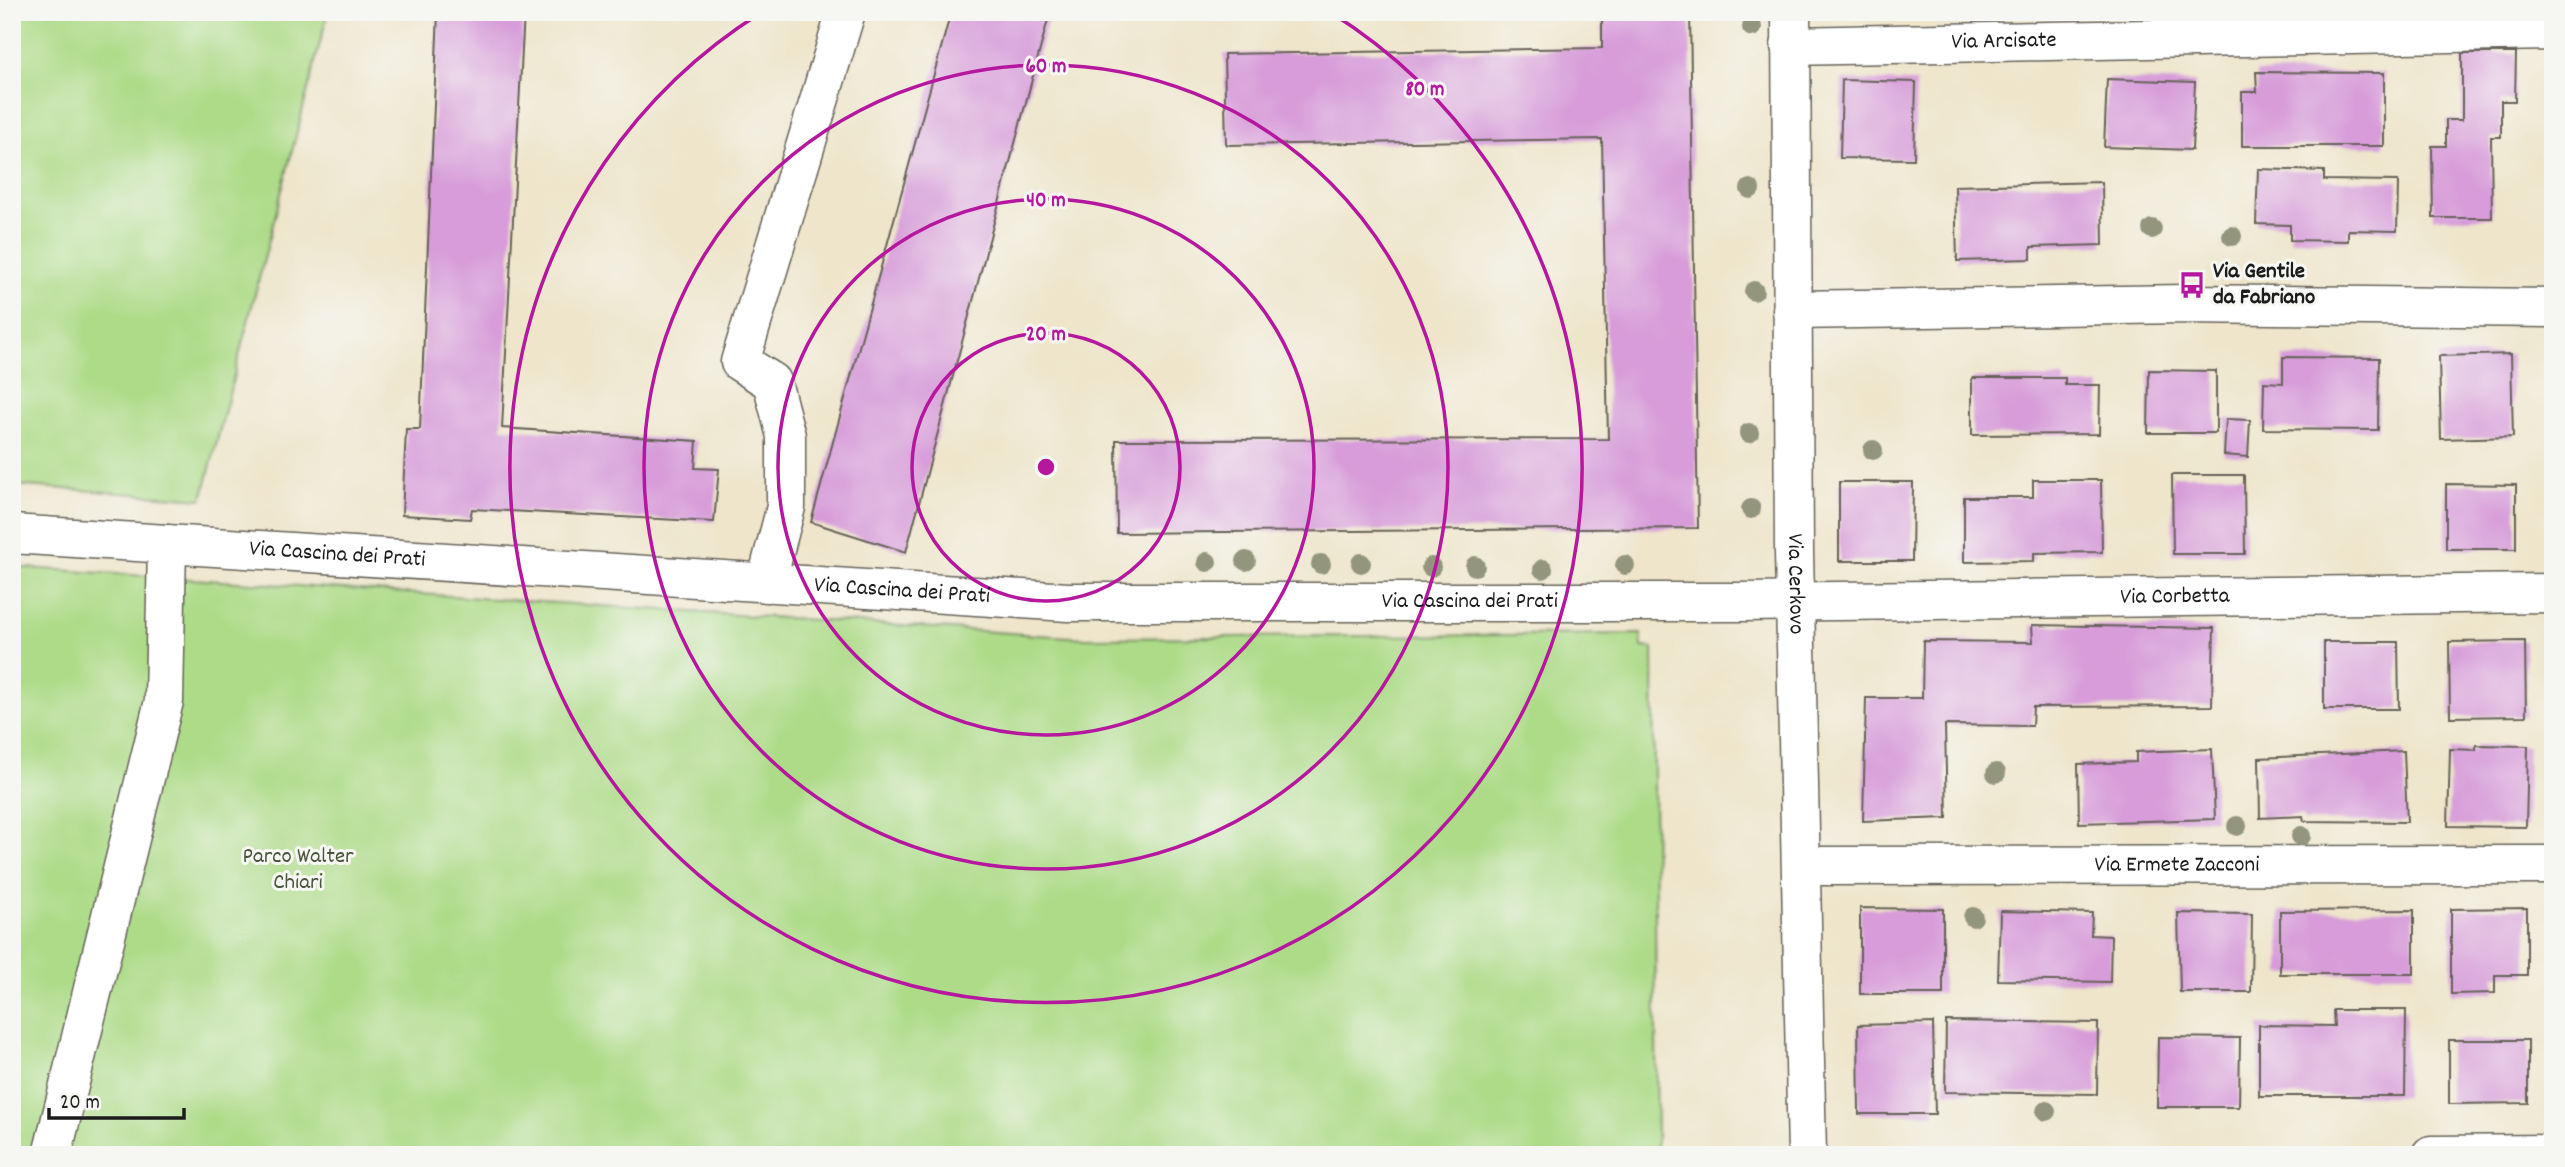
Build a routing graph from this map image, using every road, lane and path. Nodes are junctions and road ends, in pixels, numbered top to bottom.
1 (846, 12) edge
2 (1790, 29) edge
3 (2553, 32) edge
4 (2553, 308) edge
5 (1792, 310) junction
6 (12, 534) edge
7 (167, 544) junction
8 (766, 583) junction
9 (2553, 593) edge
10 (1796, 601) junction
11 (2553, 865) edge
12 (1803, 866) junction
13 (2553, 1153) edge
14 (52, 1155) edge
15 (1807, 1155) edge
16 (2431, 1155) edge

1 - 8 street
2 - 3 street, Via Arcisate
2 - 5 street, Via Cerkovo
4 - 5 street
5 - 10 street, Via Cerkovo
6 - 7 street, Via Cascina dei Prati
7 - 8 street, Via Cascina dei Prati
7 - 14 street
8 - 10 street, Via Cascina dei Prati
9 - 10 street, Via Corbetta
10 - 12 street, Via Cerkovo
11 - 12 street, Via Ermete Zacconi
12 - 15 street, Via Cerkovo
13 - 16 street

